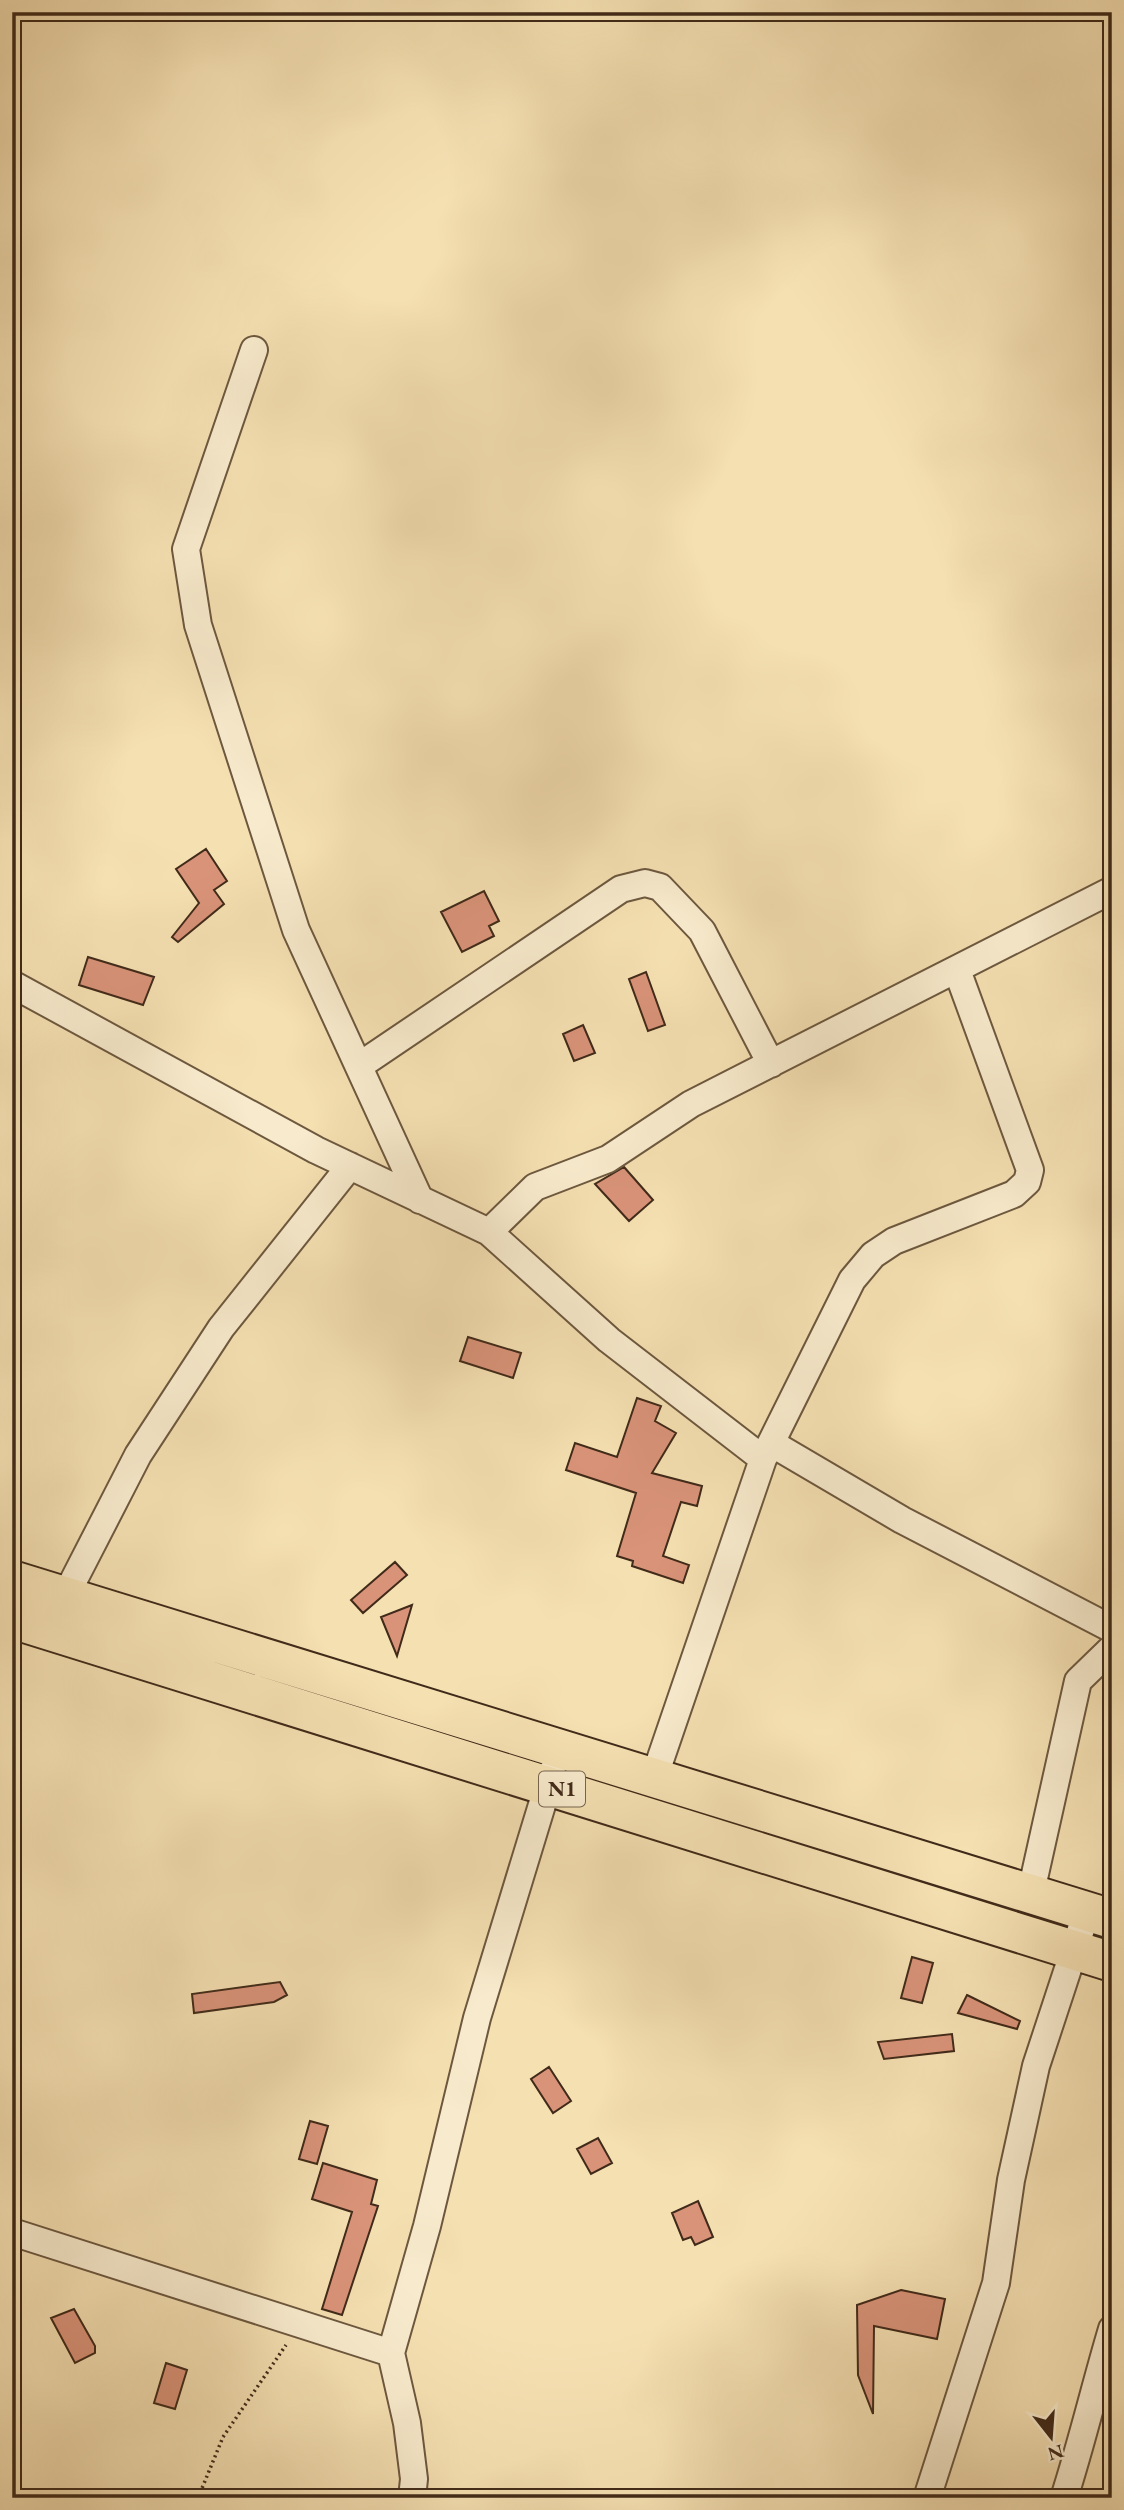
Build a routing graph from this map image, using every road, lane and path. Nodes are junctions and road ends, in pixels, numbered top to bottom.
1 (254, 350) dead end
2 (1112, 890) edge
3 (957, 970) junction
4 (12, 984) edge
5 (771, 1064) junction
6 (359, 1066) junction
7 (350, 1166) junction
8 (420, 1200) junction
9 (489, 1232) junction
10 (767, 1451) junction
11 (12, 1580) edge
12 (65, 1597) junction
13 (12, 1619) edge
14 (1112, 1629) edge
15 (1112, 1648) edge
16 (554, 1767) junction
17 (654, 1778) junction
18 (1031, 1892) junction
19 (1099, 1915) edge
20 (1075, 1950) junction
21 (1112, 1962) edge
22 (12, 2232) edge
23 (300, 2322) junction
24 (1112, 2329) edge
25 (391, 2353) junction
26 (198, 2498) edge
27 (412, 2498) edge
28 (928, 2498) edge
29 (1064, 2498) edge

1 - 6 street
2 - 3 street
3 - 5 street
3 - 10 street
4 - 7 street
5 - 6 street
5 - 9 street
6 - 8 street
7 - 8 street
7 - 12 street
8 - 9 street
9 - 10 street
10 - 14 street
10 - 17 street
11 - 12 highway, N1
12 - 16 highway, N1
13 - 16 highway, N1
15 - 18 street
16 - 17 highway, N1
16 - 20 highway, N1
16 - 25 street
17 - 18 highway, N1
18 - 19 highway, N1
19 - 20 street
20 - 21 highway, N1
20 - 28 street
22 - 23 street
23 - 25 street
23 - 26 path
24 - 29 street
25 - 27 street

